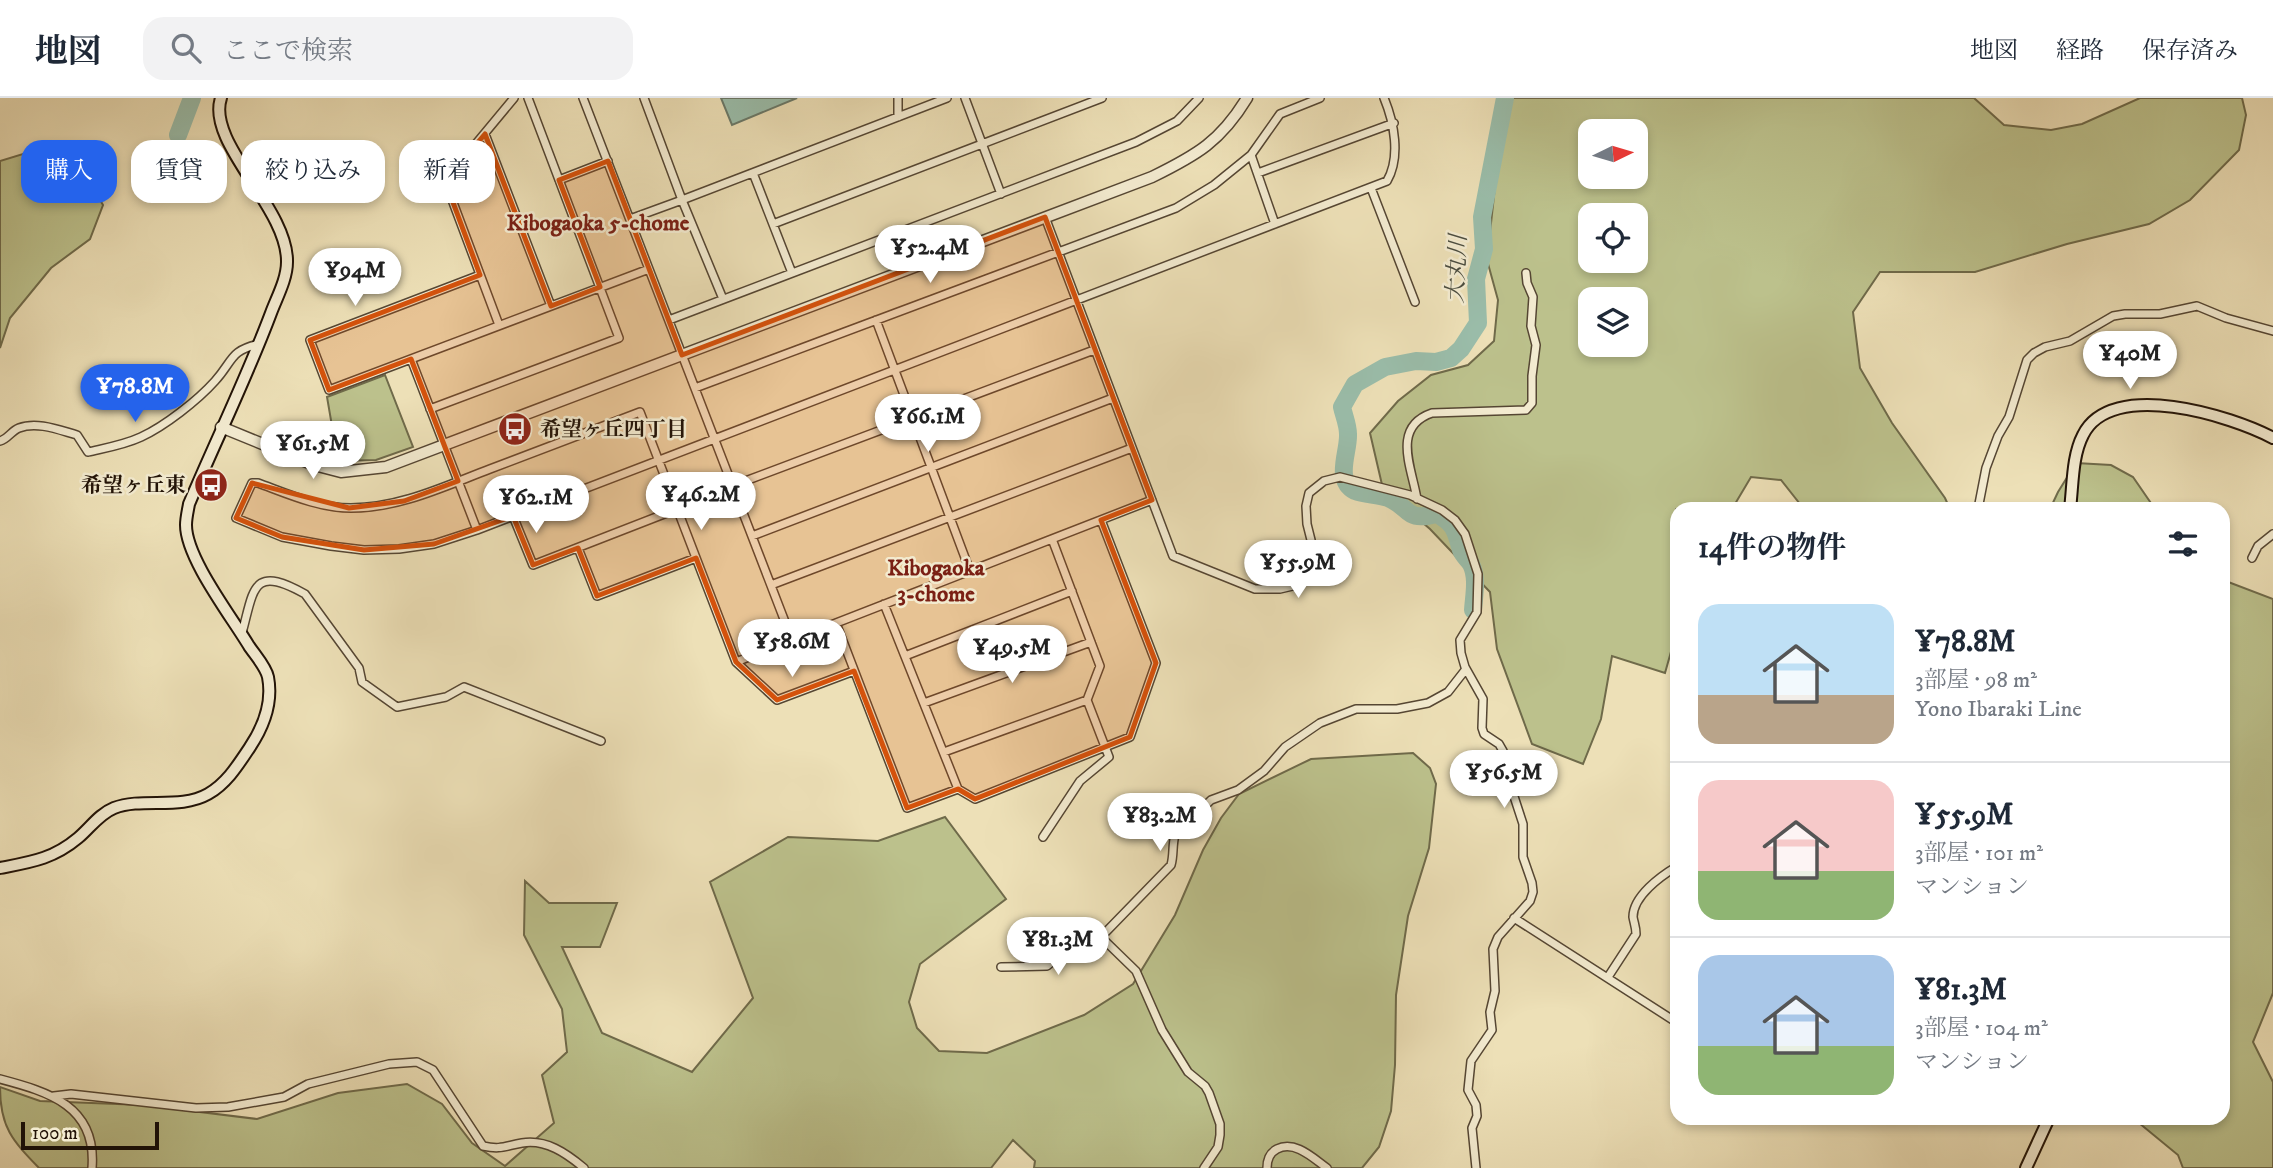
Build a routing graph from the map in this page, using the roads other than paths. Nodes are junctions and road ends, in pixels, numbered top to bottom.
1 (221, 98) edge
2 (514, 98) edge
3 (528, 98) edge
4 (583, 98) edge
5 (644, 98) edge
6 (898, 98) edge
7 (947, 98) edge
8 (965, 98) edge
9 (1199, 98) edge
10 (1247, 98) edge
11 (1320, 98) edge
12 (1384, 98) edge
13 (1096, 99) edge
14 (898, 117) junction
15 (1394, 123) junction
16 (485, 134) junction
17 (982, 143) junction
18 (1251, 155) junction
19 (608, 161) junction
20 (753, 173) junction
21 (1258, 173) junction
22 (559, 180) junction
23 (1371, 188) junction
24 (1000, 194) junction
25 (682, 200) junction
26 (1045, 217) junction
27 (630, 219) junction
28 (773, 224) junction
29 (1275, 224) junction
30 (1058, 252) junction
31 (649, 269) junction
32 (792, 273) junction
33 (1526, 273) dead end
34 (480, 275) junction
35 (600, 287) junction
36 (723, 299) junction
37 (1076, 300) junction
38 (1415, 302) dead end
39 (551, 306) junction
40 (669, 320) junction
41 (876, 320) junction
42 (499, 325) junction
43 (2273, 331) edge
44 (259, 344) junction
45 (1094, 350) junction
46 (682, 355) junction
47 (411, 359) junction
48 (894, 370) junction
49 (695, 388) junction
50 (1113, 398) junction
51 (430, 408) junction
52 (912, 418) junction
53 (221, 428) junction
54 (715, 439) junction
55 (2273, 439) edge
56 (0, 441) edge
57 (444, 445) junction
58 (1132, 448) junction
59 (659, 460) junction
60 (931, 468) junction
61 (458, 481) junction
62 (733, 486) junction
63 (1418, 499) junction
64 (1152, 500) junction
65 (1979, 502) edge
66 (2071, 502) edge
67 (677, 509) junction
68 (513, 516) junction
69 (950, 517) junction
70 (1101, 520) junction
71 (477, 530) junction
72 (2273, 534) edge
73 (752, 536) junction
74 (1052, 539) junction
75 (578, 548) junction
76 (696, 558) junction
77 (2252, 558) dead end
78 (970, 571) junction
79 (771, 585) junction
80 (1072, 592) junction
81 (884, 604) junction
82 (836, 623) junction
83 (242, 633) junction
84 (792, 640) junction
85 (1091, 642) junction
86 (905, 656) junction
87 (736, 662) junction
88 (1466, 668) junction
89 (854, 670) junction
90 (1087, 700) junction
91 (924, 703) junction
92 (601, 741) dead end
93 (1104, 747) junction
94 (944, 752) junction
95 (958, 789) junction
96 (1044, 837) dead end
97 (0, 868) edge
98 (1670, 872) edge
99 (1514, 918) junction
100 (1101, 937) junction
101 (1001, 967) dead end
102 (1608, 977) junction
103 (1670, 1018) edge
104 (0, 1079) edge
105 (54, 1096) junction
106 (2046, 1125) edge
107 (92, 1168) edge
108 (584, 1168) edge
109 (1205, 1168) edge
110 (1267, 1168) edge
111 (1327, 1168) edge
112 (1476, 1168) edge
113 (2026, 1168) edge

1 - 44 main road
2 - 16 street
3 - 22 street
4 - 19 street
5 - 25 street
6 - 14 street
7 - 14 street
8 - 17 street
9 - 24 street
10 - 26 street
11 - 18 street
12 - 15 street
13 - 17 street
14 - 20 street
15 - 21 street
15 - 23 street
16 - 34 street
16 - 39 street
17 - 24 street
17 - 28 street
18 - 21 street
18 - 30 street
19 - 22 street
19 - 27 street
20 - 25 street
20 - 28 street
21 - 29 street
22 - 35 street
23 - 29 street
23 - 38 street
24 - 32 street
25 - 27 street
25 - 36 street
26 - 30 street
26 - 46 street
27 - 31 street
28 - 32 street
29 - 37 street
30 - 37 street
30 - 41 street
31 - 35 street
31 - 40 street
32 - 36 street
33 - 63 street
34 - 42 street
34 - 47 street
35 - 39 street
35 - 51 street
36 - 40 street
37 - 45 street
37 - 48 street
39 - 42 street
40 - 46 street
41 - 48 street
41 - 49 street
42 - 47 street
43 - 65 street
44 - 53 main road
44 - 56 street
45 - 50 street
45 - 52 street
46 - 49 street
46 - 57 street
47 - 51 street
48 - 52 street
48 - 54 street
49 - 54 street
50 - 58 street
50 - 60 street
51 - 57 street
52 - 60 street
52 - 62 street
53 - 57 street
53 - 83 main road
54 - 59 street
54 - 62 street
55 - 66 main road
57 - 61 street
58 - 64 street
58 - 69 street
59 - 61 street
59 - 67 street
59 - 68 street
60 - 69 street
60 - 73 street
61 - 71 street
61 - 71 street
62 - 73 street
63 - 64 street
63 - 88 street
64 - 70 street
67 - 75 street
67 - 76 street
68 - 71 street
68 - 75 street
69 - 78 street
69 - 79 street
70 - 74 street
70 - 93 street
72 - 77 street
73 - 79 street
74 - 78 street
74 - 80 street
75 - 76 street
76 - 87 street
78 - 81 street
79 - 84 street
80 - 85 street
80 - 86 street
81 - 82 street
81 - 86 street
82 - 84 street
82 - 89 street
83 - 92 street
83 - 97 main road
84 - 87 street
85 - 90 street
85 - 91 street
86 - 91 street
87 - 89 street
88 - 99 street
88 - 100 street
89 - 95 street
90 - 93 street
90 - 94 street
91 - 94 street
93 - 95 street
93 - 96 street
94 - 95 street
98 - 102 street
99 - 102 street
99 - 112 street
100 - 101 street
100 - 109 street
102 - 103 street
104 - 105 street
105 - 107 street
105 - 108 street
106 - 113 main road
110 - 111 street

